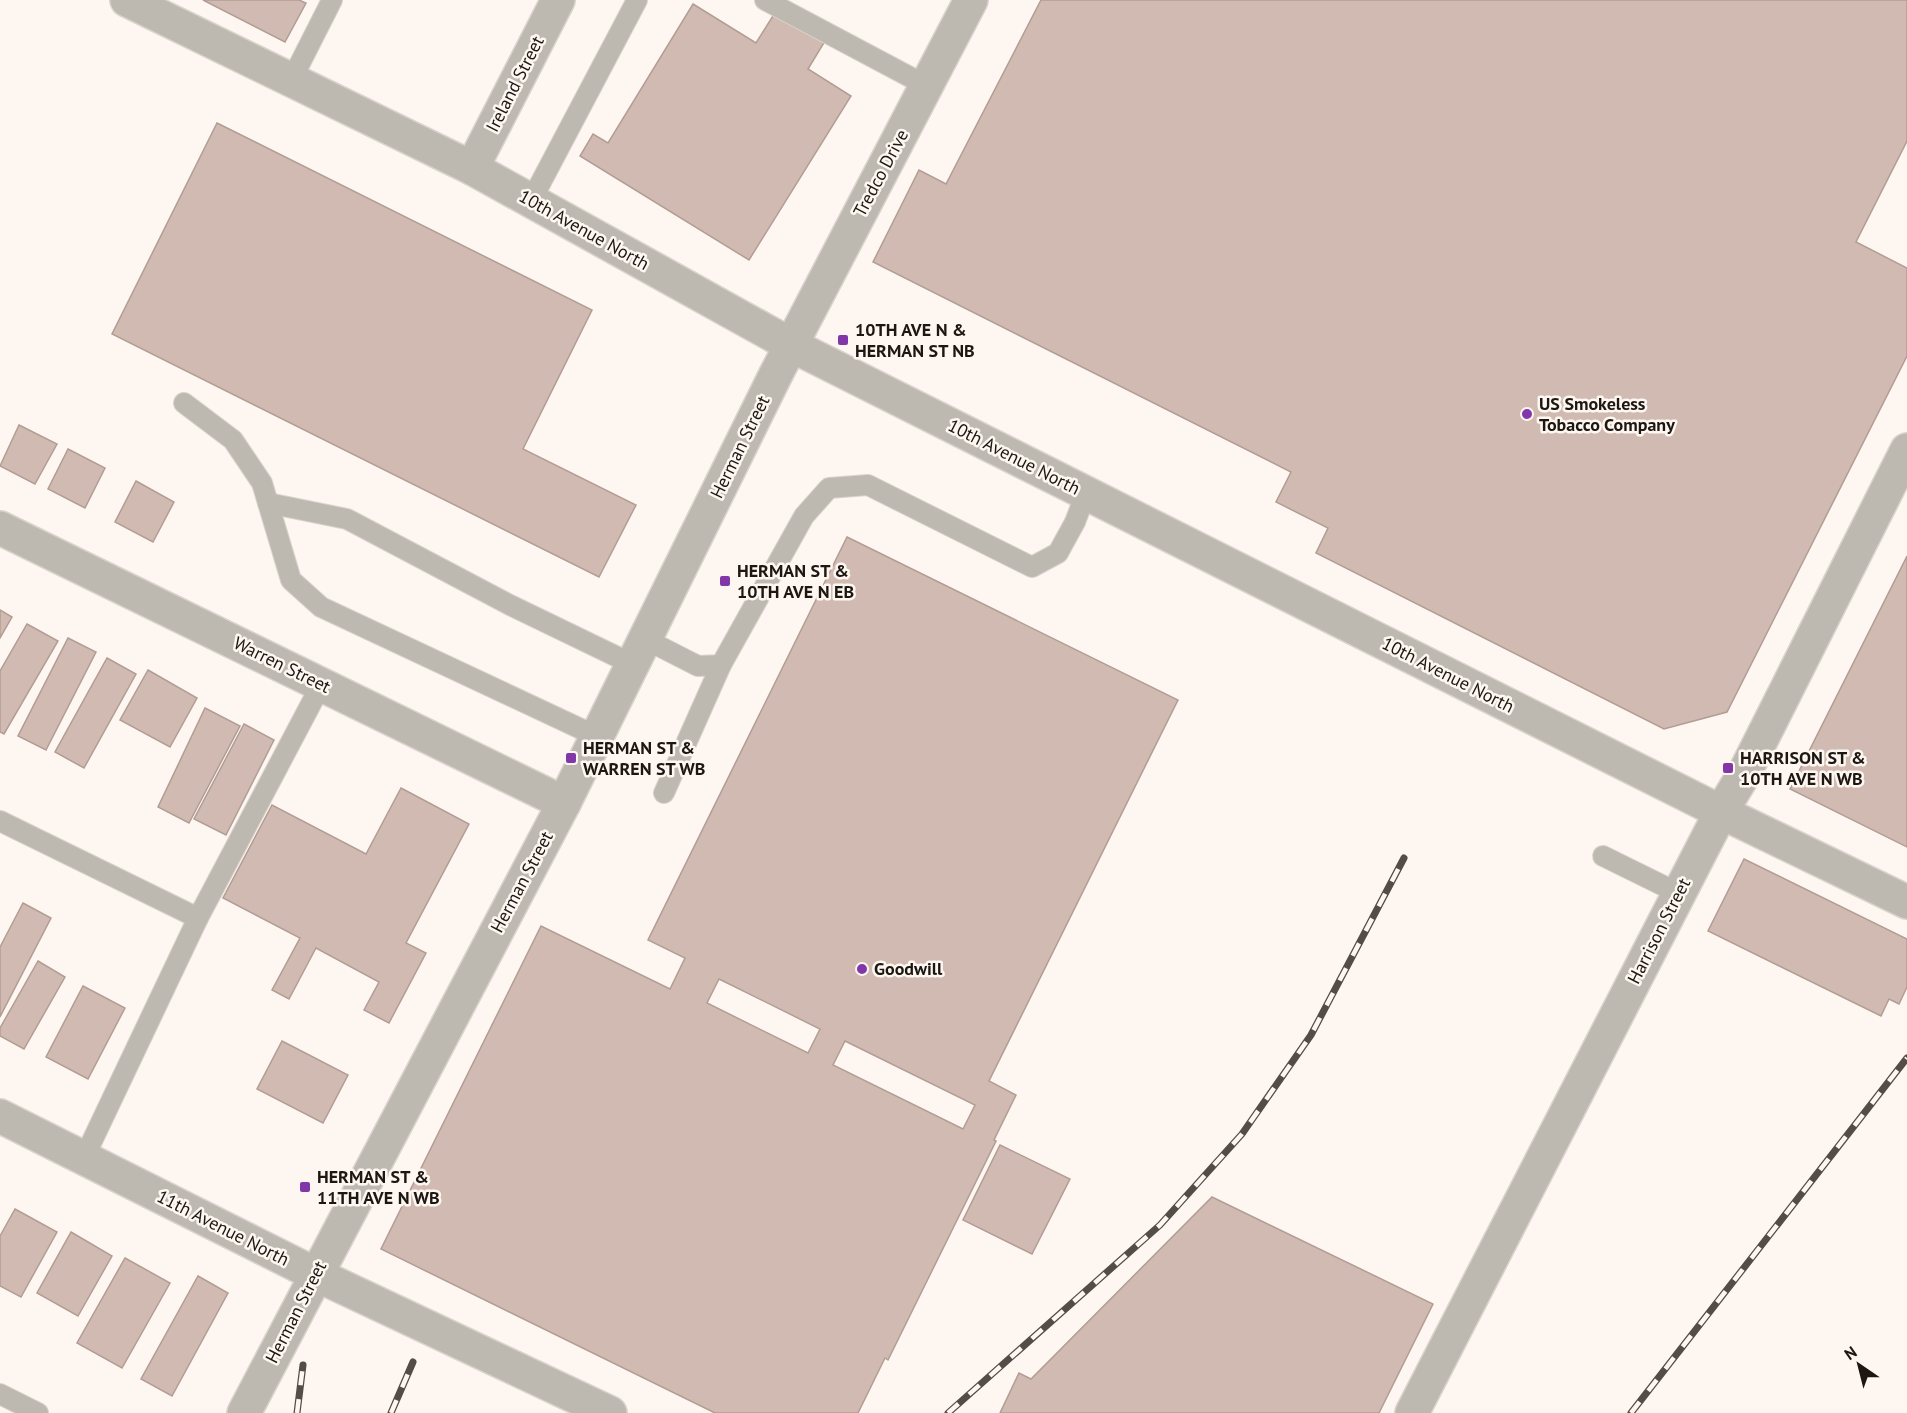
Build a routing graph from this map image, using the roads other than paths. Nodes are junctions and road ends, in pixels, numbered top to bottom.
1 (127, 0) edge
2 (332, 0) edge
3 (558, 0) edge
4 (637, 0) edge
5 (765, 0) edge
6 (971, 0) edge
7 (292, 79) junction
8 (927, 86) junction
9 (472, 168) junction
10 (531, 201) junction
11 (791, 345) junction
12 (184, 403) dead end
13 (1907, 450) edge
14 (1086, 493) junction
15 (268, 503) junction
16 (0, 528) edge
17 (638, 651) junction
18 (721, 665) junction
19 (321, 685) junction
20 (596, 736) junction
21 (664, 793) dead end
22 (564, 803) junction
23 (1721, 812) junction
24 (0, 821) edge
25 (1603, 856) dead end
26 (1678, 893) junction
27 (1907, 902) edge
28 (198, 918) junction
29 (0, 1116) edge
30 (84, 1158) junction
31 (315, 1274) junction
32 (0, 1394) edge
33 (38, 1413) edge
34 (244, 1413) edge
35 (610, 1413) edge
36 (1412, 1413) edge

1 - 7 street, 10th Avenue North
2 - 7 lane
3 - 9 street, Ireland Street
4 - 10 lane
5 - 8 lane
6 - 8 street, Tredco Drive
7 - 9 street, 10th Avenue North
8 - 11 street, Tredco Drive
9 - 10 street, 10th Avenue North
10 - 11 street, 10th Avenue North
11 - 14 street, 10th Avenue North
11 - 17 street, Herman Street
12 - 15 lane
13 - 23 street, Harrison Street
14 - 18 lane
14 - 23 street, 10th Avenue North
15 - 17 lane
15 - 20 lane
16 - 19 street, Warren Street
17 - 18 lane
17 - 20 street, Herman Street
18 - 21 lane
19 - 22 street, Warren Street
19 - 28 lane
20 - 22 street, Herman Street
22 - 31 street, Herman Street
23 - 26 street, Harrison Street
23 - 27 street, 10th Avenue North
24 - 28 lane
25 - 26 lane
26 - 36 street, Harrison Street
28 - 30 lane
29 - 30 street, 11th Avenue North
30 - 31 street, 11th Avenue North
31 - 34 street, Herman Street
31 - 35 street, 11th Avenue North
32 - 33 lane

